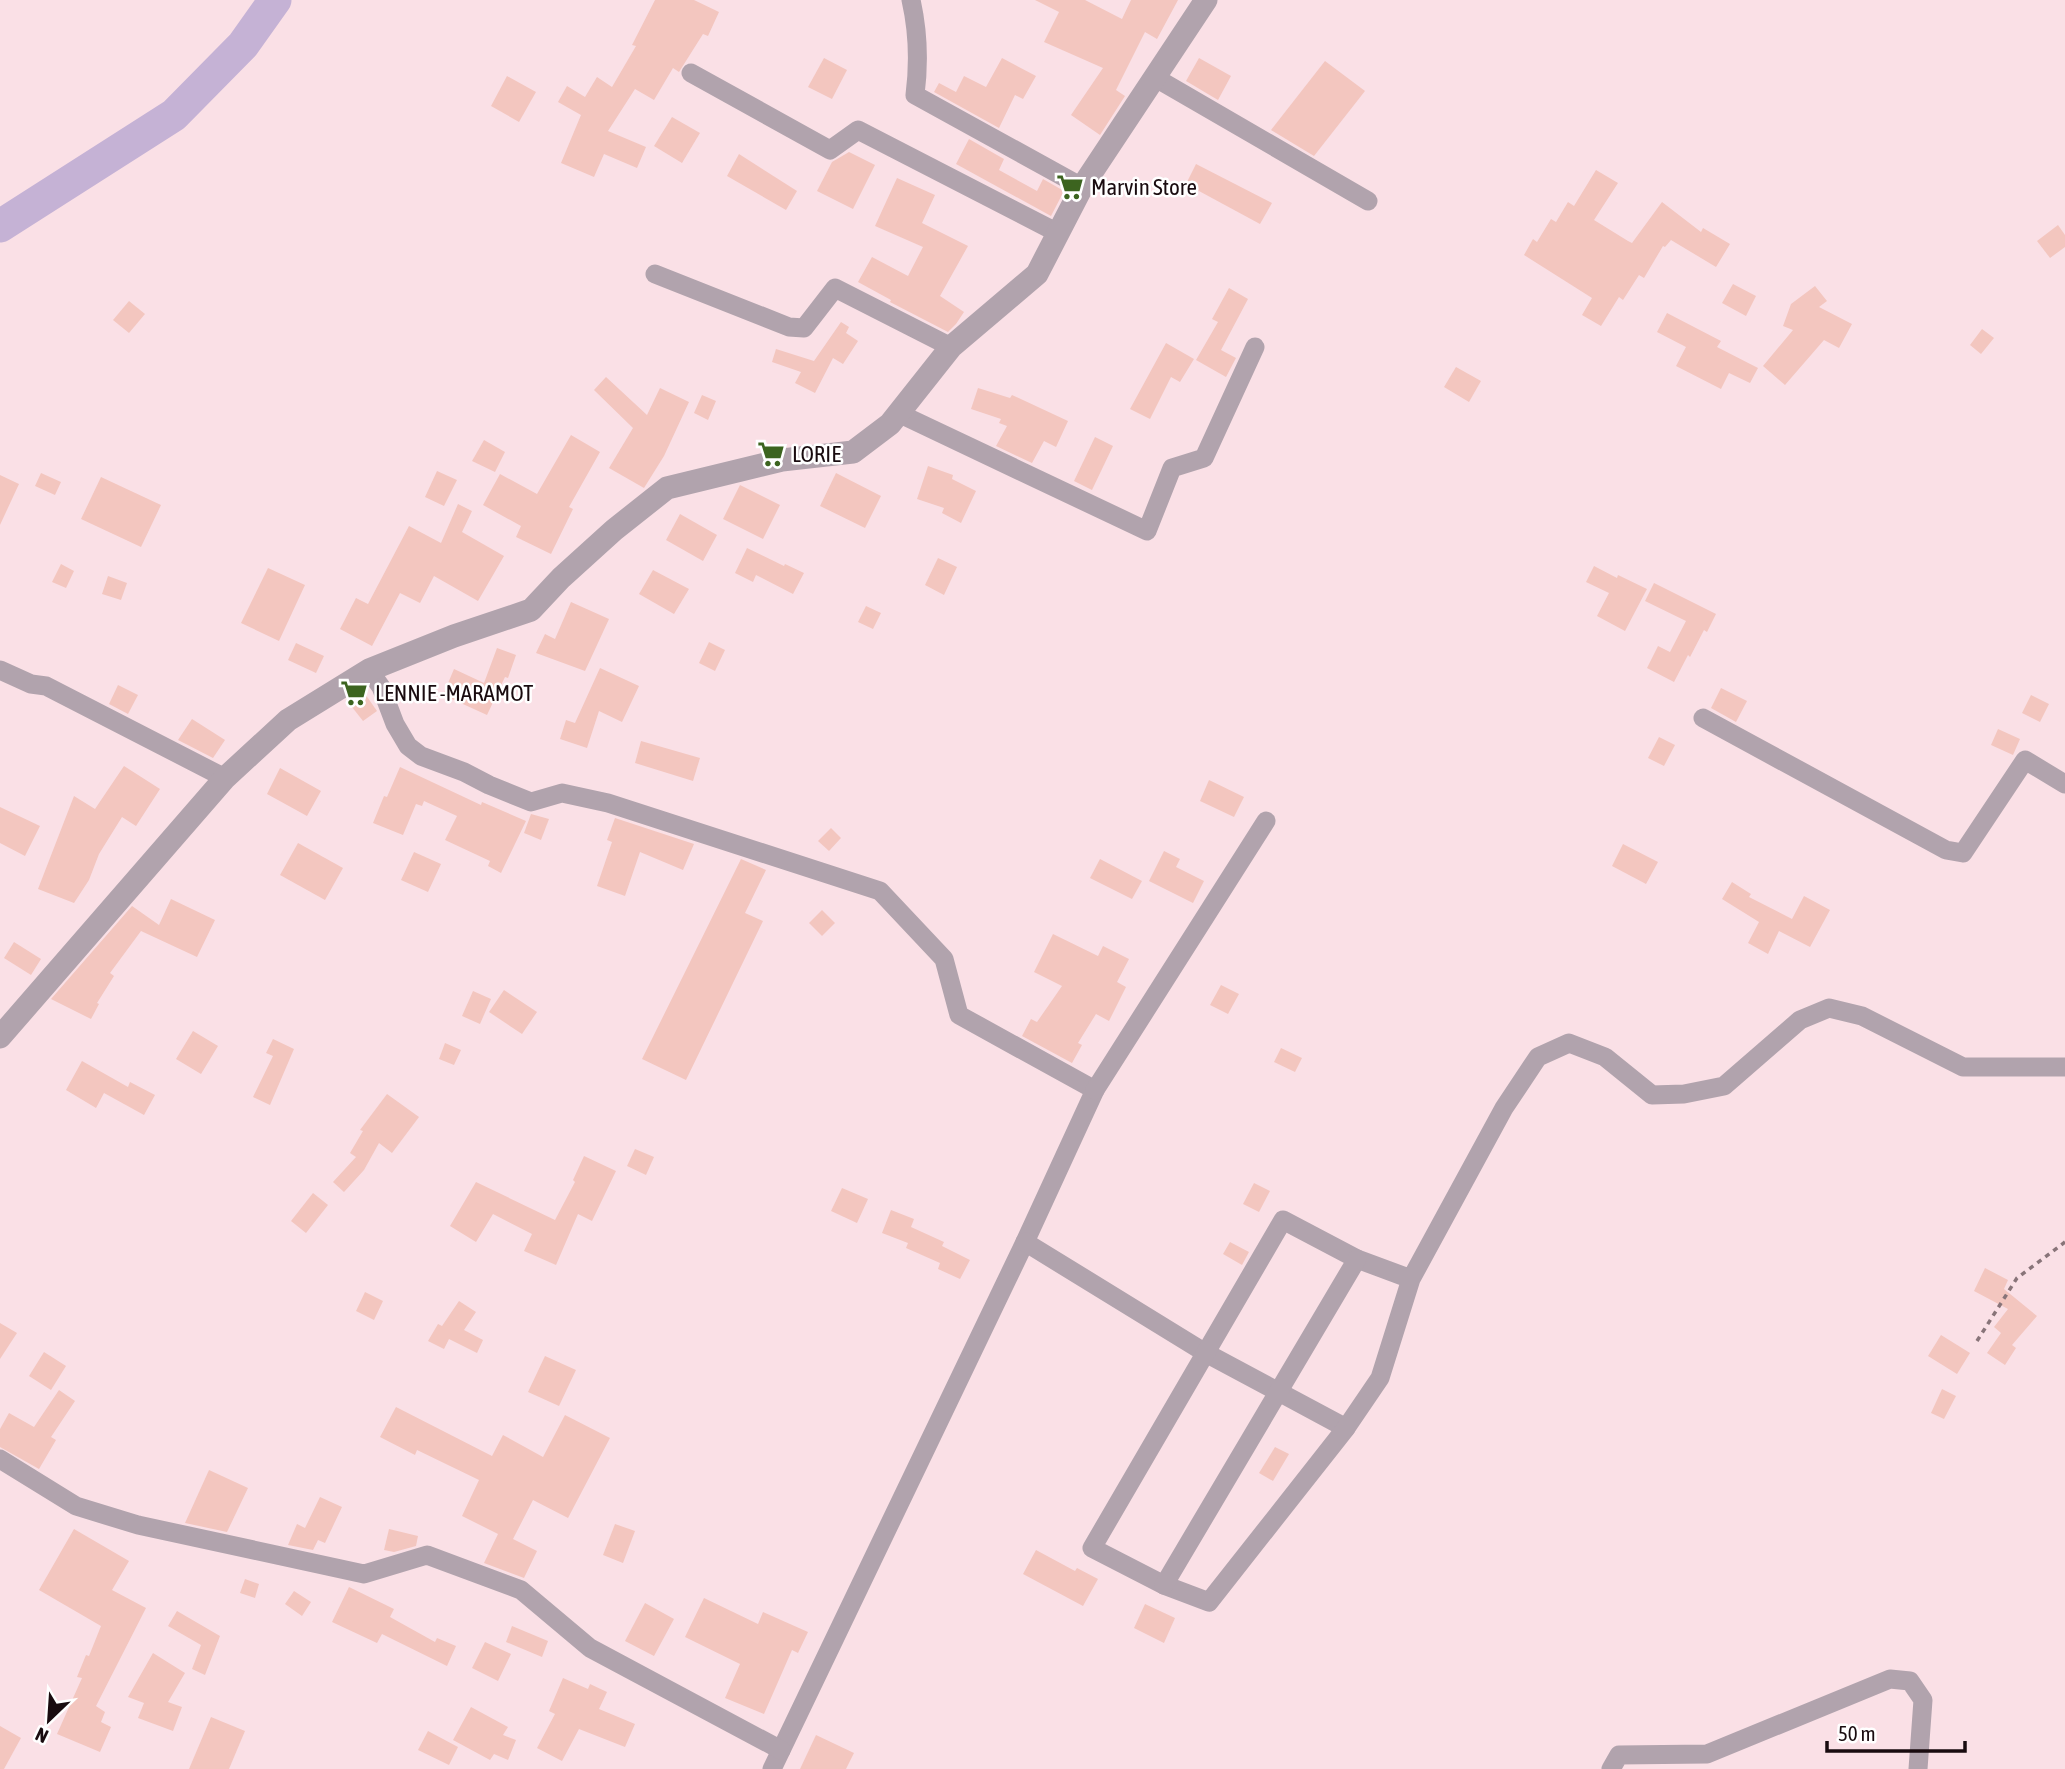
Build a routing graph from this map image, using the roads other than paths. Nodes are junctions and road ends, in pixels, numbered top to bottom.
1 (911, 0) edge
2 (1206, 0) edge
3 (691, 74) dead end
4 (1154, 77) junction
5 (1082, 187) junction
6 (1368, 201) dead end
7 (1058, 233) junction
8 (655, 274) dead end
9 (951, 347) junction
10 (1255, 347) dead end
11 (898, 413) junction
12 (0, 670) edge
13 (369, 670) junction
14 (1703, 718) dead end
15 (225, 778) junction
16 (2065, 784) edge
17 (1266, 821) dead end
18 (0, 1037) edge
19 (2065, 1068) edge
20 (1095, 1090) junction
21 (1025, 1242) junction
22 (1357, 1259) junction
23 (1411, 1279) junction
24 (1204, 1352) junction
25 (1278, 1393) junction
26 (1346, 1429) junction
27 (0, 1460) edge
28 (1164, 1585) junction
29 (781, 1750) junction
30 (772, 1769) edge
31 (1611, 1769) edge
32 (1918, 1769) edge

1 - 5 street
2 - 4 street
3 - 7 street
4 - 5 street
4 - 6 street
5 - 7 street
7 - 9 street
8 - 9 street
9 - 11 street
10 - 11 street
11 - 13 street
12 - 15 street
13 - 15 street
13 - 20 street
14 - 16 street
15 - 18 street
17 - 20 street
19 - 23 street
20 - 21 street
21 - 24 street
21 - 29 street
22 - 23 street
22 - 24 street
22 - 25 street
23 - 26 street
24 - 25 street
24 - 28 street
25 - 26 street
25 - 28 street
26 - 28 street
27 - 29 street
29 - 30 street
31 - 32 street

